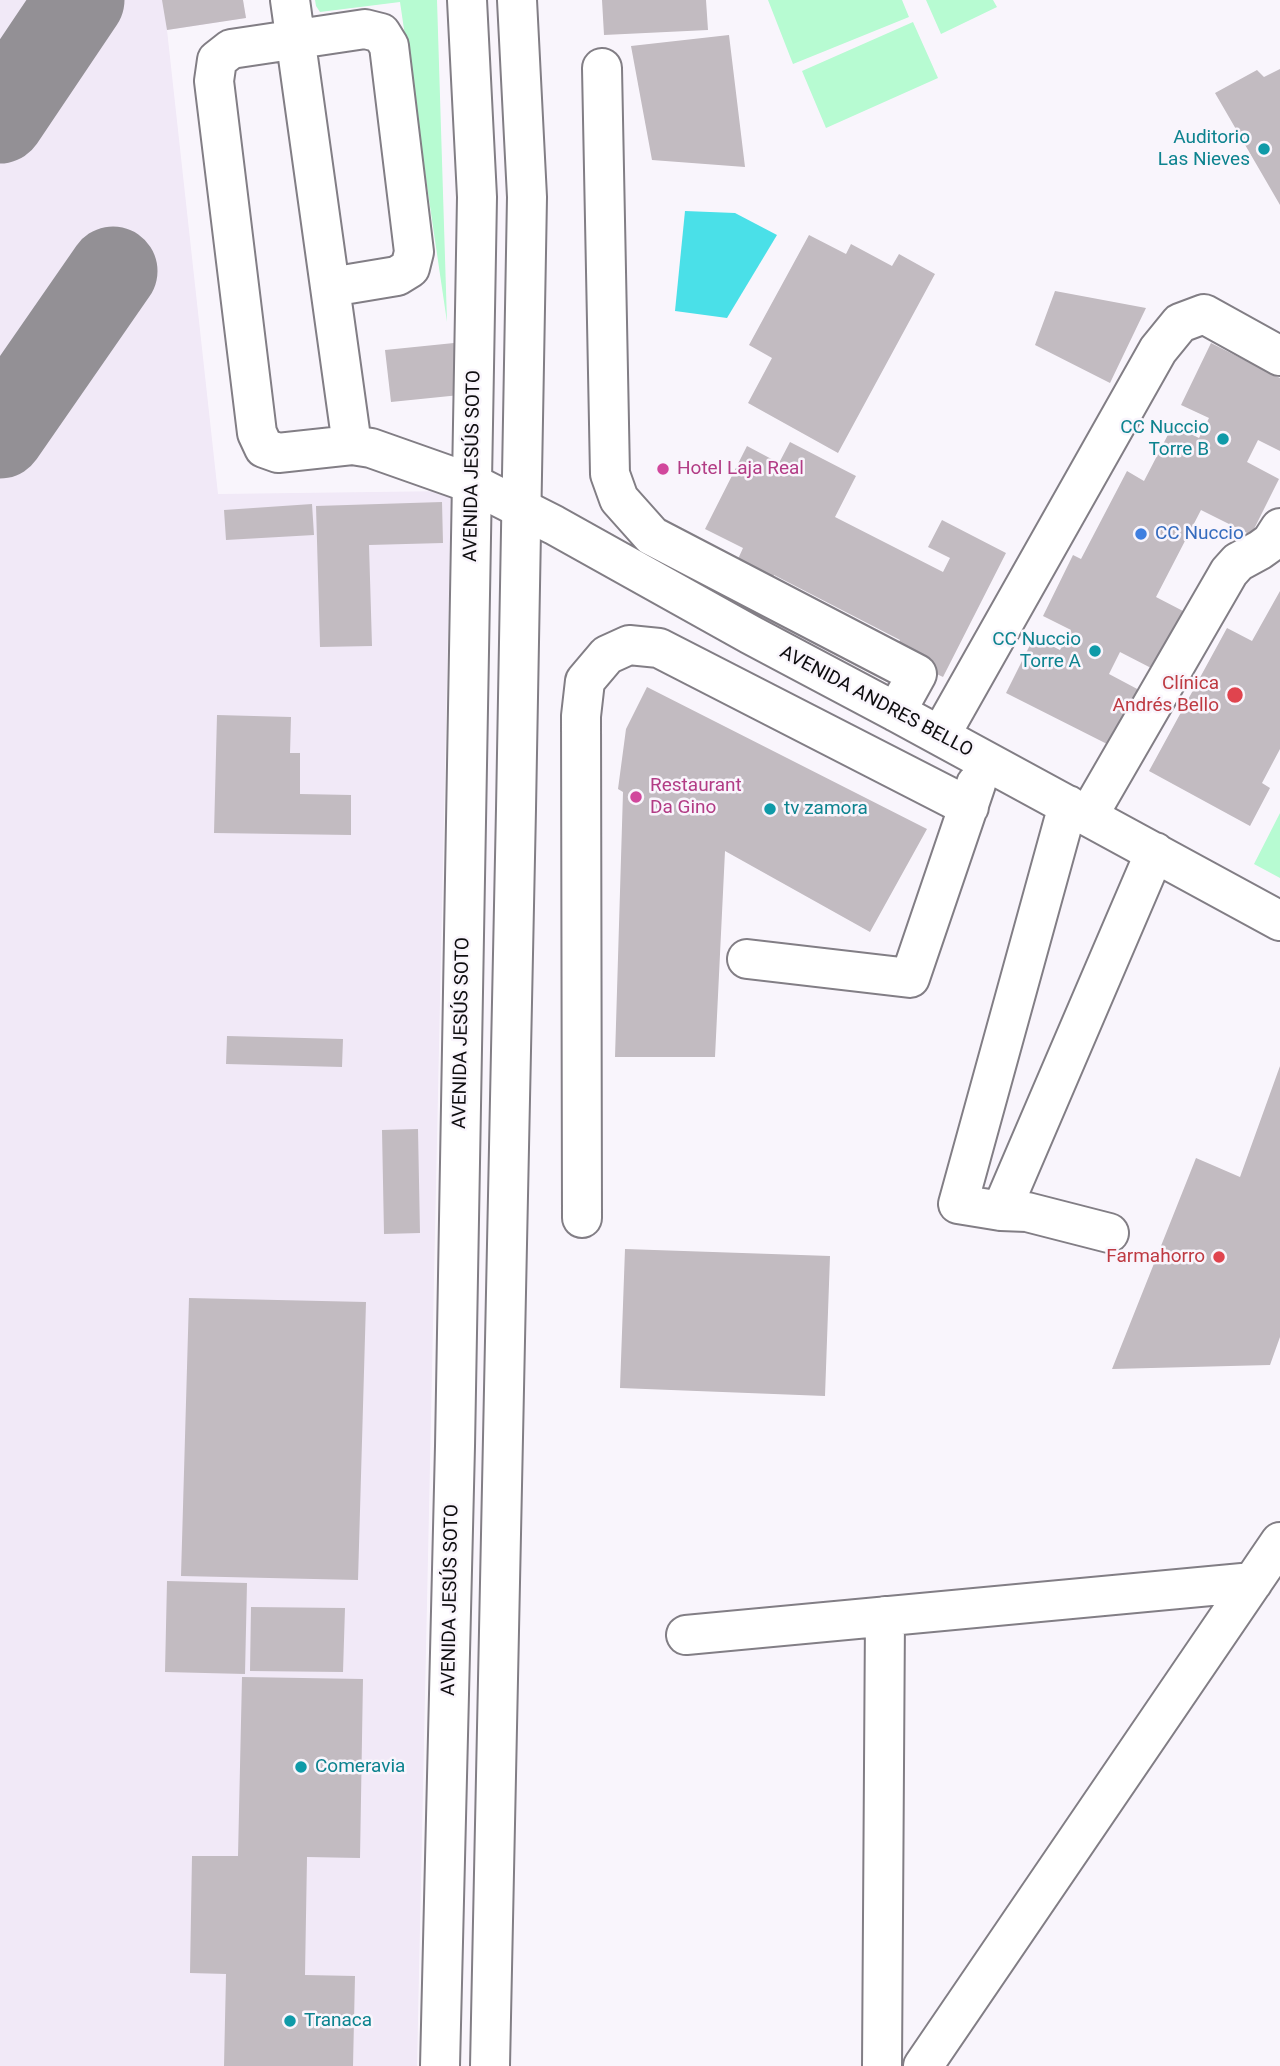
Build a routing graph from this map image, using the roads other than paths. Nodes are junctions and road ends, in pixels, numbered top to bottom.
1 (290, 0) edge
2 (467, 0) edge
3 (517, 0) edge
4 (294, 39) junction
5 (602, 68) dead end
6 (331, 287) junction
7 (1280, 356) edge
8 (352, 445) junction
9 (472, 484) junction
10 (521, 509) junction
11 (1280, 528) edge
12 (771, 598) junction
13 (751, 635) junction
14 (896, 712) junction
15 (940, 736) junction
16 (983, 759) junction
17 (969, 807) junction
18 (1078, 810) junction
19 (1155, 852) junction
20 (1280, 920) edge
21 (747, 959) dead end
22 (1001, 1211) junction
23 (582, 1218) dead end
24 (1109, 1233) dead end
25 (1280, 1542) edge
26 (1253, 1582) junction
27 (885, 1616) junction
28 (686, 1634) dead end
29 (440, 2066) edge
30 (490, 2066) edge
31 (882, 2066) edge
32 (923, 2066) edge

1 - 4 main road
2 - 9 main road, AVENIDA JESÚS SOTO
3 - 10 main road
4 - 6 main road
4 - 6 main road, AVENIDA ANDRES BELLO
4 - 8 main road, AVENIDA ANDRES BELLO
5 - 12 main road
6 - 8 main road
7 - 15 main road
8 - 9 main road, AVENIDA ANDRES BELLO
9 - 10 main road, AVENIDA ANDRES BELLO
9 - 29 main road, AVENIDA JESÚS SOTO
10 - 13 main road, AVENIDA ANDRES BELLO
10 - 30 main road
11 - 18 main road
12 - 13 main road
12 - 14 main road
13 - 14 main road, AVENIDA ANDRES BELLO
14 - 15 main road, AVENIDA ANDRES BELLO
15 - 16 main road, AVENIDA ANDRES BELLO
16 - 17 main road
16 - 18 main road, AVENIDA ANDRES BELLO
17 - 21 main road
17 - 23 main road
18 - 19 main road, AVENIDA ANDRES BELLO
18 - 22 main road
19 - 20 main road, AVENIDA ANDRES BELLO
19 - 22 main road
22 - 24 main road
25 - 26 main road
26 - 27 main road
26 - 32 main road
27 - 28 main road
27 - 31 main road

